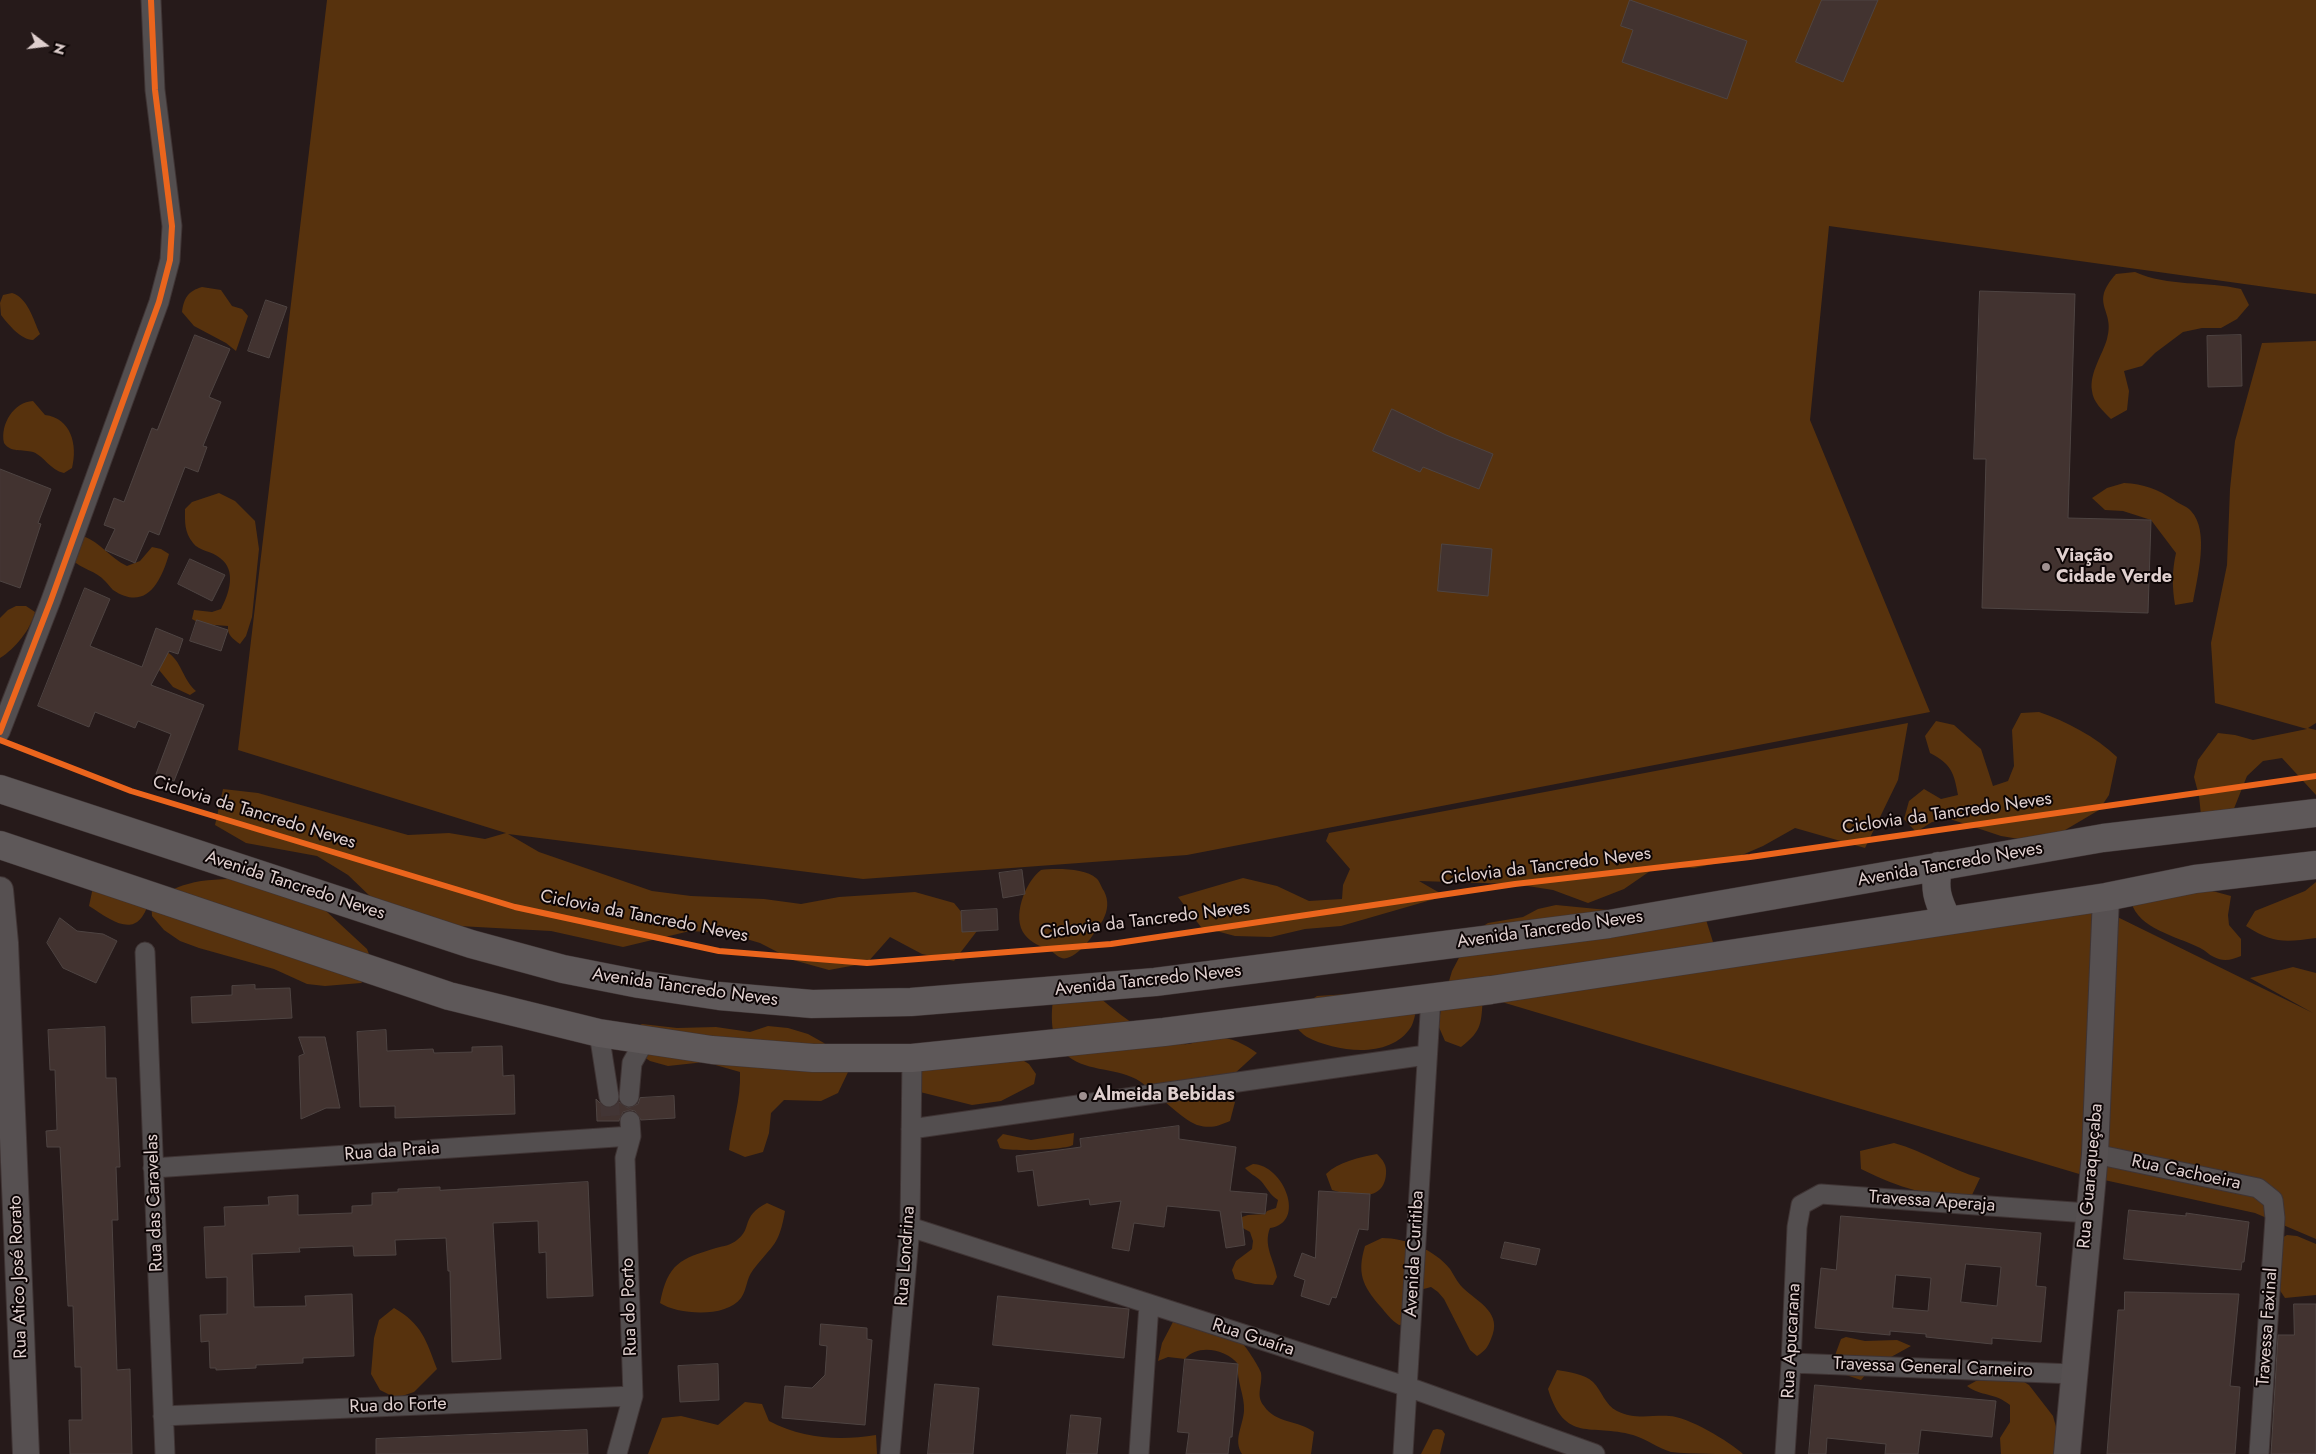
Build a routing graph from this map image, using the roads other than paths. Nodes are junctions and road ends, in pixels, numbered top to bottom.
1 (151, 0) edge
2 (0, 732) edge
3 (0, 789) edge
4 (2316, 813) edge
5 (0, 845) edge
6 (2316, 849) edge
7 (2316, 865) edge
8 (1938, 866) junction
9 (2195, 879) junction
10 (0, 890) edge
11 (2106, 897) junction
12 (1947, 919) junction
13 (2, 942) edge
14 (144, 952) dead end
15 (1431, 997) junction
16 (599, 1033) junction
17 (645, 1040) junction
18 (1426, 1054) junction
19 (912, 1058) junction
20 (609, 1097) tunnel mouth
21 (629, 1097) tunnel mouth
22 (621, 1129) joint
23 (911, 1129) junction
24 (2095, 1154) junction
25 (153, 1168) junction
26 (2273, 1200) joint
27 (2088, 1213) junction
28 (910, 1227) junction
29 (1797, 1227) joint
30 (1149, 1304) junction
31 (10, 1308) edge
32 (1792, 1363) junction
33 (2074, 1374) junction
34 (1408, 1387) junction
35 (634, 1396) junction
36 (163, 1416) junction
37 (26, 1454) edge
38 (165, 1454) edge
39 (617, 1454) edge
40 (890, 1454) edge
41 (1139, 1454) edge
42 (1403, 1454) edge
43 (1595, 1454) edge
44 (1785, 1454) edge
45 (2068, 1454) edge
46 (2259, 1454) edge

1 - 2 street
3 - 8 main road, Avenida Tancredo Neves
4 - 8 main road, Avenida Tancredo Neves
5 - 16 main road
6 - 9 main road
7 - 9 main road
8 - 12 main road
9 - 11 main road
10 - 13 street, Rua Atico José Rorato
11 - 12 main road
11 - 24 street, Rua Guaraqueçaba
12 - 15 main road
13 - 31 street, Rua Atico José Rorato
14 - 25 street, Rua das Caravelas
15 - 18 street, Avenida Curitiba
15 - 19 main road
16 - 17 main road
16 - 20 street
17 - 19 main road
17 - 21 street
18 - 23 street
18 - 34 street, Avenida Curitiba
19 - 23 street, Rua Londrina
22 - 25 street, Rua da Praia
22 - 35 street, Rua do Porto
23 - 28 street, Rua Londrina
24 - 26 street, Rua Cachoeira
24 - 27 street, Rua Guaraqueçaba
25 - 36 street, Rua das Caravelas
26 - 46 street, Travessa Faxinal
27 - 29 street, Travessa Aperaja
27 - 33 street, Rua Guaraqueçaba
28 - 30 street, Rua Guaíra
28 - 40 street, Rua Londrina
29 - 32 street, Rua Apucarana
30 - 34 street, Rua Guaíra
30 - 41 street
31 - 37 street, Rua Atico José Rorato
32 - 33 street, Travessa General Carneiro
32 - 44 street, Rua Apucarana
33 - 45 street, Rua Guaraqueçaba
34 - 42 street, Avenida Curitiba
34 - 43 street, Rua Guaíra
35 - 36 street, Rua do Forte
35 - 39 street, Rua do Porto
36 - 38 street, Rua das Caravelas

